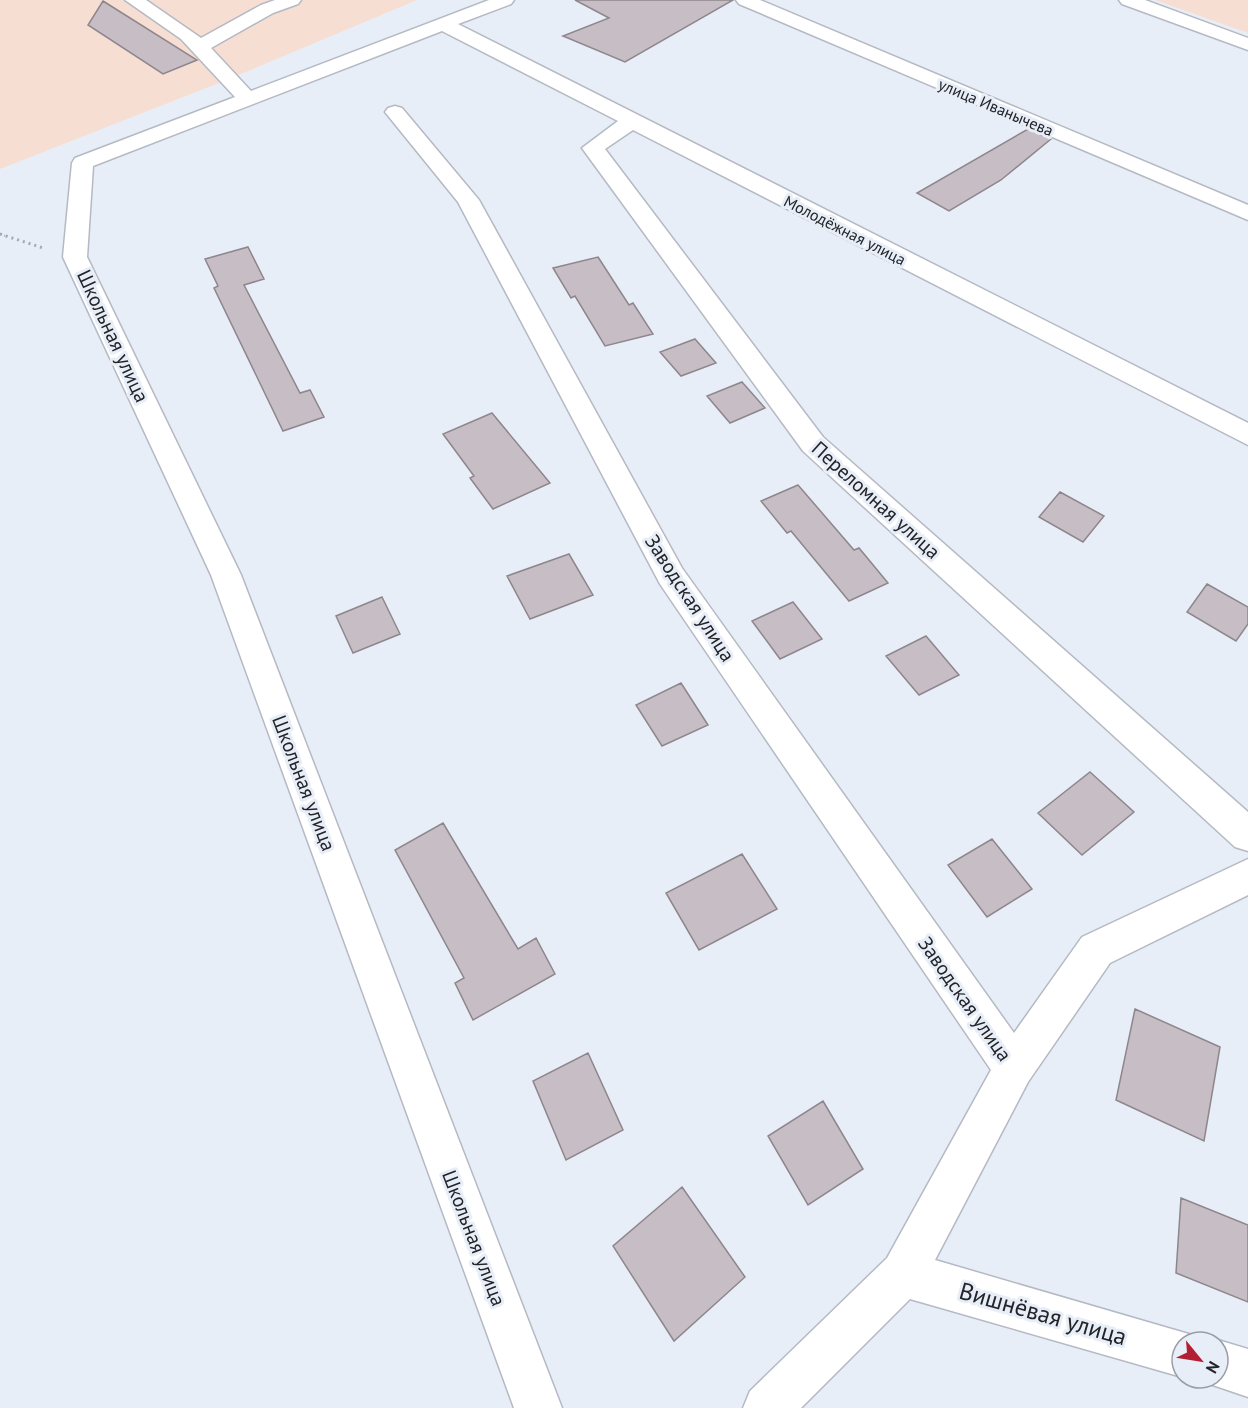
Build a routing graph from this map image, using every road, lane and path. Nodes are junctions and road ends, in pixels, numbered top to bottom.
1 (134, 0) edge
2 (292, 0) edge
3 (505, 0) edge
4 (745, 0) edge
5 (1128, 0) edge
6 (443, 24) junction
7 (1248, 44) edge
8 (199, 47) junction
9 (246, 98) junction
10 (396, 112) dead end
11 (632, 121) junction
12 (1248, 213) edge
13 (0, 234) edge
14 (75, 257) junction
15 (1248, 435) edge
16 (1248, 835) edge
17 (1248, 876) edge
18 (1014, 1068) junction
19 (903, 1274) junction
20 (1170, 1351) edge
21 (1230, 1368) edge
22 (1248, 1373) edge
23 (538, 1408) edge
24 (767, 1408) edge

1 - 8 street
2 - 8 street
3 - 6 street
4 - 12 street, улица Иванычева
5 - 7 street
6 - 9 street
6 - 11 street, Молодёжная улица
8 - 9 street
9 - 14 street, Школьная улица
10 - 18 street, Заводская улица
11 - 15 street, Молодёжная улица
11 - 16 street, Переломная улица
13 - 14 path
14 - 23 street, Школьная улица
17 - 18 street
18 - 19 street
19 - 20 street, Вишнёвая улица
19 - 24 street
21 - 22 street

